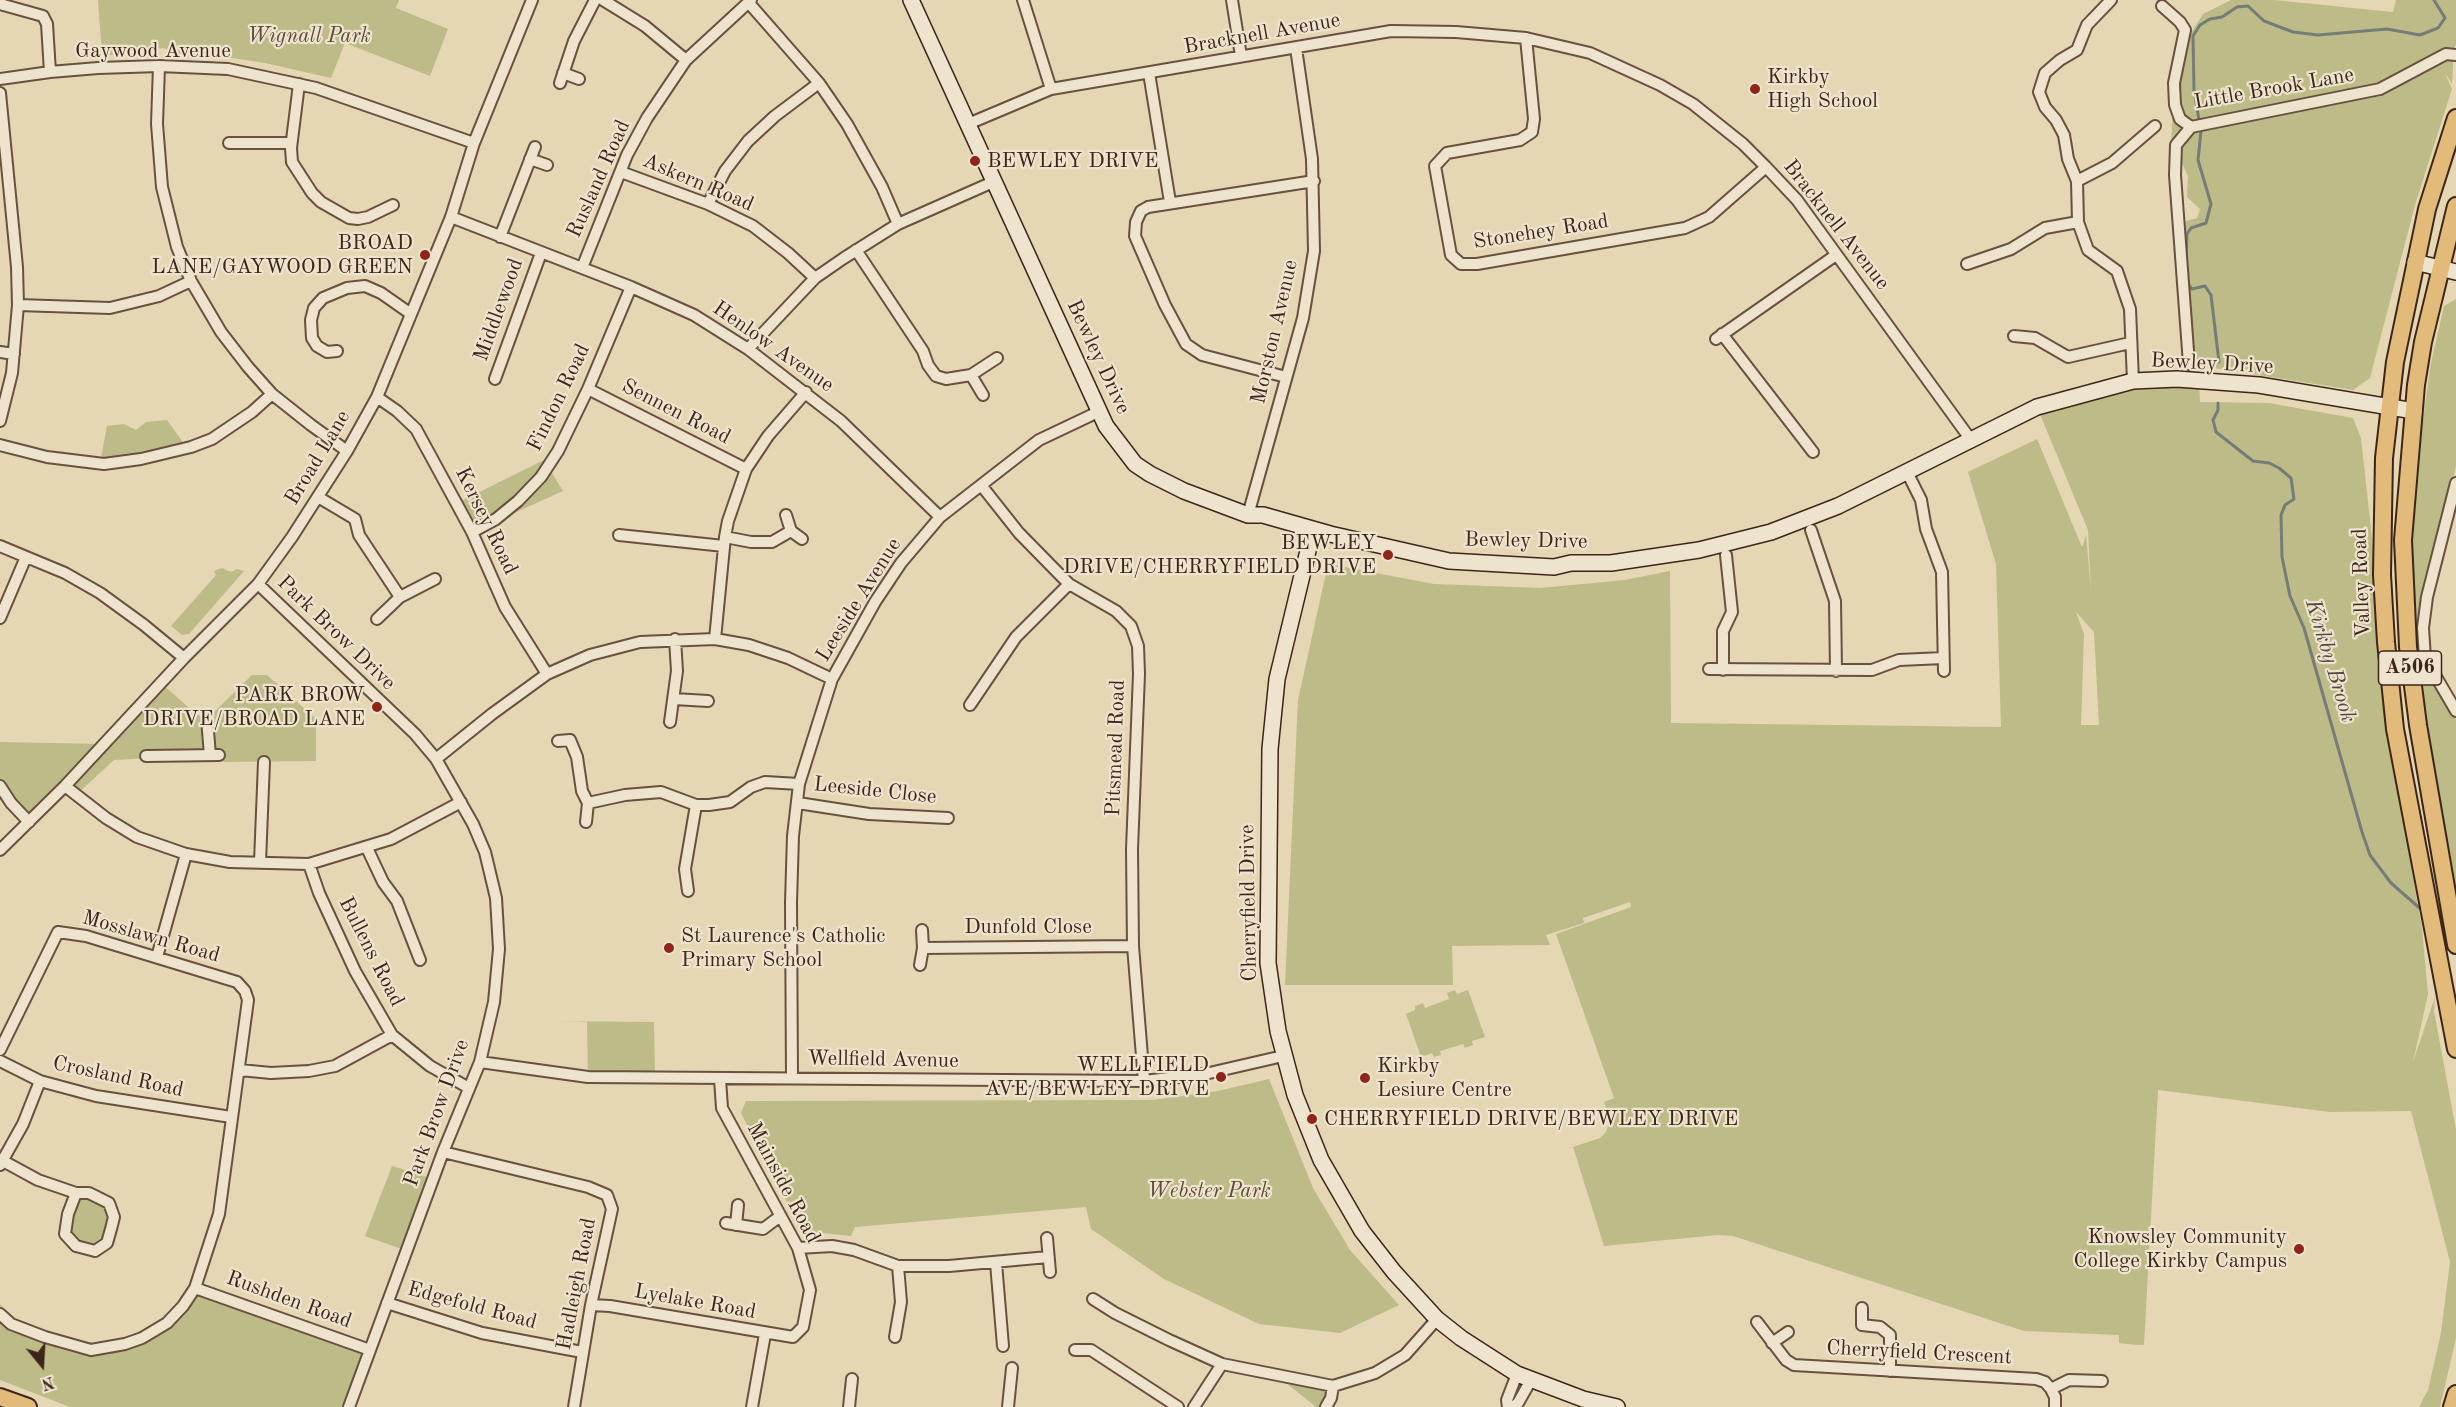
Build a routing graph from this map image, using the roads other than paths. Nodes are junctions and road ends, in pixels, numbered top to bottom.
1 (532, 0) edge
2 (595, 0) edge
3 (603, 0) edge
4 (911, 0) edge
5 (1023, 0) edge
6 (1232, 0) edge
7 (2110, 0) edge
8 (749, 1) edge
9 (0, 4) edge
10 (2162, 6) dead end
11 (1526, 38) junction
12 (1296, 48) junction
13 (1241, 56) junction
14 (2456, 56) edge
15 (686, 60) junction
16 (159, 66) junction
17 (50, 72) junction
18 (1149, 73) junction
19 (0, 79) edge
20 (579, 79) dead end
21 (299, 84) junction
22 (819, 84) junction
23 (1051, 89) junction
24 (0, 93) edge
25 (2456, 118) edge
26 (968, 124) junction
27 (2156, 126) dead end
28 (2191, 127) junction
29 (228, 143) dead end
30 (291, 143) junction
31 (474, 143) junction
32 (535, 147) dead end
33 (530, 159) junction
34 (546, 165) dead end
35 (1766, 167) junction
36 (621, 172) junction
37 (2077, 181) junction
38 (993, 182) junction
39 (1314, 182) junction
40 (1170, 202) junction
41 (708, 204) junction
42 (393, 206) dead end
43 (2456, 206) edge
44 (452, 217) junction
45 (2078, 222) junction
46 (898, 224) junction
47 (500, 237) junction
48 (856, 250) junction
49 (541, 253) junction
50 (1836, 255) junction
51 (2415, 262) junction
52 (1967, 264) dead end
53 (582, 268) junction
54 (2448, 271) edge
55 (815, 278) junction
56 (191, 281) junction
57 (631, 287) junction
58 (18, 305) junction
59 (411, 314) junction
60 (2014, 336) dead end
61 (2130, 343) junction
62 (748, 349) junction
63 (336, 351) dead end
64 (0, 352) edge
65 (14, 354) junction
66 (997, 358) dead end
67 (2189, 364) dead end
68 (971, 375) junction
69 (1286, 377) junction
70 (495, 379) dead end
71 (2133, 381) junction
72 (588, 389) junction
73 (806, 393) junction
74 (272, 394) junction
75 (983, 395) dead end
76 (376, 397) junction
77 (2388, 407) junction
78 (2414, 411) junction
79 (1098, 412) junction
80 (0, 421) edge
81 (1971, 440) junction
82 (0, 445) edge
83 (347, 451) junction
84 (1813, 452) dead end
85 (746, 469) junction
86 (1907, 472) junction
87 (2456, 483) edge
88 (981, 485) junction
89 (318, 497) junction
90 (786, 515) dead end
91 (1248, 515) junction
92 (940, 517) junction
93 (2451, 522) edge
94 (1313, 530) junction
95 (1811, 530) dead end
96 (791, 531) junction
97 (472, 532) junction
98 (619, 535) dead end
99 (802, 539) dead end
100 (724, 541) junction
101 (0, 546) edge
102 (1725, 555) dead end
103 (26, 557) junction
104 (435, 579) dead end
105 (258, 584) junction
106 (1068, 584) junction
107 (400, 597) junction
108 (0, 618) edge
109 (377, 619) dead end
110 (675, 639) junction
111 (715, 639) junction
112 (184, 658) junction
113 (1943, 658) junction
114 (1709, 669) dead end
115 (1723, 670) junction
116 (1836, 671) junction
117 (1944, 671) dead end
118 (547, 674) junction
119 (832, 679) junction
120 (674, 699) junction
121 (708, 700) dead end
122 (970, 705) dead end
123 (2456, 711) edge
124 (207, 719) dead end
125 (670, 722) dead end
126 (568, 738) dead end
127 (146, 756) dead end
128 (436, 759) junction
129 (264, 762) dead end
130 (799, 784) junction
131 (0, 786) edge
132 (65, 786) junction
133 (461, 802) junction
134 (588, 803) junction
135 (798, 803) junction
136 (696, 806) junction
137 (948, 818) dead end
138 (29, 822) junction
139 (586, 822) dead end
140 (367, 848) junction
141 (0, 850) edge
142 (186, 854) junction
143 (260, 862) junction
144 (309, 864) junction
145 (688, 891) dead end
146 (922, 930) dead end
147 (2456, 945) edge
148 (1132, 946) junction
149 (923, 948) junction
150 (157, 957) junction
151 (420, 960) dead end
152 (920, 965) dead end
153 (392, 1035) junction
154 (0, 1050) edge
155 (2456, 1050) edge
156 (1283, 1056) junction
157 (0, 1061) edge
158 (480, 1062) junction
159 (240, 1070) junction
160 (792, 1078) junction
161 (720, 1079) junction
162 (40, 1081) junction
163 (1144, 1081) junction
164 (469, 1088) junction
165 (231, 1118) junction
166 (443, 1152) junction
167 (2, 1163) edge
168 (76, 1193) junction
169 (738, 1205) dead end
170 (779, 1217) junction
171 (1047, 1238) dead end
172 (798, 1248) junction
173 (1048, 1257) junction
174 (996, 1263) junction
175 (898, 1266) junction
176 (1050, 1272) dead end
177 (195, 1288) junction
178 (1093, 1299) dead end
179 (387, 1304) junction
180 (591, 1305) junction
181 (1862, 1308) dead end
182 (0, 1314) edge
183 (1437, 1319) junction
184 (1757, 1322) dead end
185 (1788, 1332) dead end
186 (765, 1334) junction
187 (792, 1337) joint
188 (895, 1337) dead end
189 (1772, 1343) junction
190 (1003, 1346) dead end
191 (370, 1350) junction
192 (1075, 1350) dead end
193 (582, 1352) junction
194 (1222, 1364) junction
195 (1012, 1368) dead end
196 (1890, 1371) junction
197 (1524, 1377) junction
198 (852, 1379) dead end
199 (2102, 1382) dead end
200 (1333, 1386) junction
201 (2051, 1389) junction
202 (2456, 1394) edge
203 (0, 1397) edge
204 (28, 1407) edge
205 (349, 1407) edge
206 (574, 1407) edge
207 (752, 1407) edge
208 (849, 1407) edge
209 (1008, 1407) edge
210 (1178, 1407) edge
211 (1194, 1407) edge
212 (1326, 1407) edge
213 (1508, 1407) edge
214 (1513, 1407) edge
215 (1617, 1407) edge
216 (2055, 1407) edge
217 (2452, 1407) edge

1 - 31 street, Broad Lane
2 - 20 street
3 - 15 street
4 - 26 street, Bewley Drive
5 - 23 street
6 - 13 street
7 - 37 street
8 - 15 street, Rusland Road
8 - 22 street
9 - 17 street
10 - 28 street, Little Brook Lane
11 - 12 street, Bracknell Avenue
11 - 35 street, Bracknell Avenue
11 - 35 street, Stonehey Road
12 - 13 street, Bracknell Avenue
12 - 39 street, Morston Avenue
13 - 18 street, Bracknell Avenue
14 - 28 street, Little Brook Lane
15 - 36 street, Rusland Road
16 - 17 street, Gaywood Avenue
16 - 21 street, Gaywood Avenue
16 - 56 street
17 - 19 street, Gaywood Avenue
18 - 23 street, Bracknell Avenue
18 - 40 street
21 - 30 street
21 - 31 street, Gaywood Avenue
22 - 41 street
22 - 46 street
23 - 26 street, Bracknell Avenue
24 - 58 street
25 - 51 main road, Valley Road / A506
26 - 38 street, Bewley Drive
27 - 37 street
28 - 67 street
29 - 30 street
30 - 42 street
31 - 44 street, Broad Lane
32 - 33 street
33 - 34 street
33 - 47 street
35 - 50 street, Bracknell Avenue
36 - 41 street, Askern Road
36 - 53 street, Rusland Road
37 - 45 street
38 - 46 street
38 - 79 street, Bewley Drive
39 - 40 street
39 - 69 street, Morston Avenue
40 - 69 street
41 - 55 street, Askern Road
43 - 54 main road, Valley Road / A506
44 - 47 street, Henlow Avenue
44 - 59 street, Broad Lane
45 - 52 street
45 - 61 street
46 - 48 street
47 - 49 street, Henlow Avenue
48 - 55 street
48 - 68 street
49 - 53 street, Henlow Avenue
49 - 70 street, Middlewood
50 - 81 street, Bracknell Avenue
50 - 84 street
51 - 54 street
51 - 77 main road, Valley Road / A506
53 - 57 street, Henlow Avenue
54 - 78 main road, Valley Road / A506
55 - 62 street
56 - 58 street
56 - 74 street
57 - 62 street, Henlow Avenue
57 - 72 street, Findon Road
58 - 65 street
59 - 63 street
59 - 76 street, Broad Lane
60 - 61 street
61 - 71 street
62 - 73 street, Henlow Avenue
64 - 65 street
65 - 80 street
66 - 68 street
68 - 75 street
69 - 91 street, Morston Avenue
71 - 77 street, Bewley Drive
71 - 81 street, Bewley Drive
72 - 85 street, Sennen Road
72 - 97 street, Findon Road
73 - 85 street
73 - 92 street, Henlow Avenue
74 - 82 street
74 - 83 street
76 - 83 street, Broad Lane
76 - 97 street, Kersey Road
77 - 78 street, Bewley Drive
77 - 155 main road, Valley Road / A506
78 - 147 main road, Valley Road / A506
79 - 88 street, Leeside Avenue
79 - 91 street, Bewley Drive
81 - 86 street, Bewley Drive
83 - 89 street, Broad Lane
85 - 100 street
86 - 94 street, Bewley Drive
86 - 113 street
87 - 93 street
88 - 92 street, Leeside Avenue
88 - 106 street, Pitsmead Road
89 - 105 street, Broad Lane
89 - 107 street
90 - 96 street
91 - 94 street, Bewley Drive
92 - 119 street, Leeside Avenue
93 - 123 street
94 - 156 street, Cherryfield Drive
95 - 116 street
96 - 99 street
96 - 100 street
97 - 118 street, Kersey Road
98 - 100 street
100 - 111 street
101 - 103 street
102 - 115 street
103 - 108 street
103 - 112 street
104 - 107 street
105 - 112 street, Broad Lane
105 - 128 street, Park Brow Drive
106 - 122 street
106 - 148 street, Pitsmead Road
107 - 109 street
110 - 111 street
110 - 118 street
110 - 120 street
111 - 119 street
112 - 132 street, Broad Lane
113 - 116 street
113 - 117 street
114 - 115 street
115 - 116 street
118 - 128 street
119 - 130 street, Leeside Avenue
120 - 121 street
120 - 125 street
124 - 127 street
126 - 134 street
128 - 133 street, Park Brow Drive
129 - 143 street
130 - 135 street, Leeside Avenue
130 - 136 street
131 - 138 street
132 - 138 street, Broad Lane
132 - 142 street
133 - 140 street
133 - 158 street, Park Brow Drive
134 - 136 street
134 - 139 street
135 - 137 street, Leeside Close
135 - 160 street, Leeside Avenue
136 - 145 street
138 - 141 street, Broad Lane
140 - 144 street
140 - 151 street
142 - 143 street
142 - 150 street
143 - 144 street
144 - 153 street, Bullens Road
146 - 149 street
148 - 149 street, Dunfold Close
148 - 163 street, Pitsmead Road
149 - 152 street
150 - 154 street, Mosslawn Road
150 - 159 street, Mosslawn Road
153 - 159 street
153 - 164 street, Bullens Road
156 - 163 street, Wellfield Avenue
156 - 183 street, Cherryfield Drive
157 - 162 street, Crosland Road
158 - 161 street, Wellfield Avenue
158 - 164 street, Park Brow Drive
159 - 165 street, Mosslawn Road
160 - 161 street, Wellfield Avenue
160 - 163 street, Wellfield Avenue
161 - 170 street, Mainside Road
162 - 165 street, Crosland Road
162 - 167 street
164 - 166 street, Park Brow Drive
165 - 177 street, Mosslawn Road
166 - 179 street, Park Brow Drive
166 - 180 street, Hadleigh Road
167 - 168 street
168 - 168 street
169 - 170 street
170 - 172 street, Mainside Road
171 - 173 street
172 - 175 street
172 - 187 street, Mainside Road
173 - 174 street
173 - 176 street
174 - 175 street
174 - 190 street
175 - 188 street
177 - 182 street, Mosslawn Road
177 - 191 street, Rushden Road
178 - 194 street
179 - 191 street, Park Brow Drive
179 - 193 street, Edgefold Road
180 - 186 street, Lyelake Road
180 - 193 street, Hadleigh Road
181 - 196 street
183 - 197 street, Cherryfield Drive
183 - 200 street
184 - 189 street, Cherryfield Crescent
185 - 189 street
186 - 187 street, Lyelake Road
186 - 207 street
189 - 196 street, Cherryfield Crescent
191 - 205 street, Park Brow Drive
192 - 210 street
193 - 206 street, Hadleigh Road
194 - 200 street
194 - 211 street
195 - 209 street
196 - 201 street, Cherryfield Crescent
197 - 213 street
197 - 214 street
197 - 215 street, Cherryfield Drive
198 - 208 street
199 - 201 street
200 - 212 street
201 - 216 street
202 - 217 main road
203 - 204 main road

